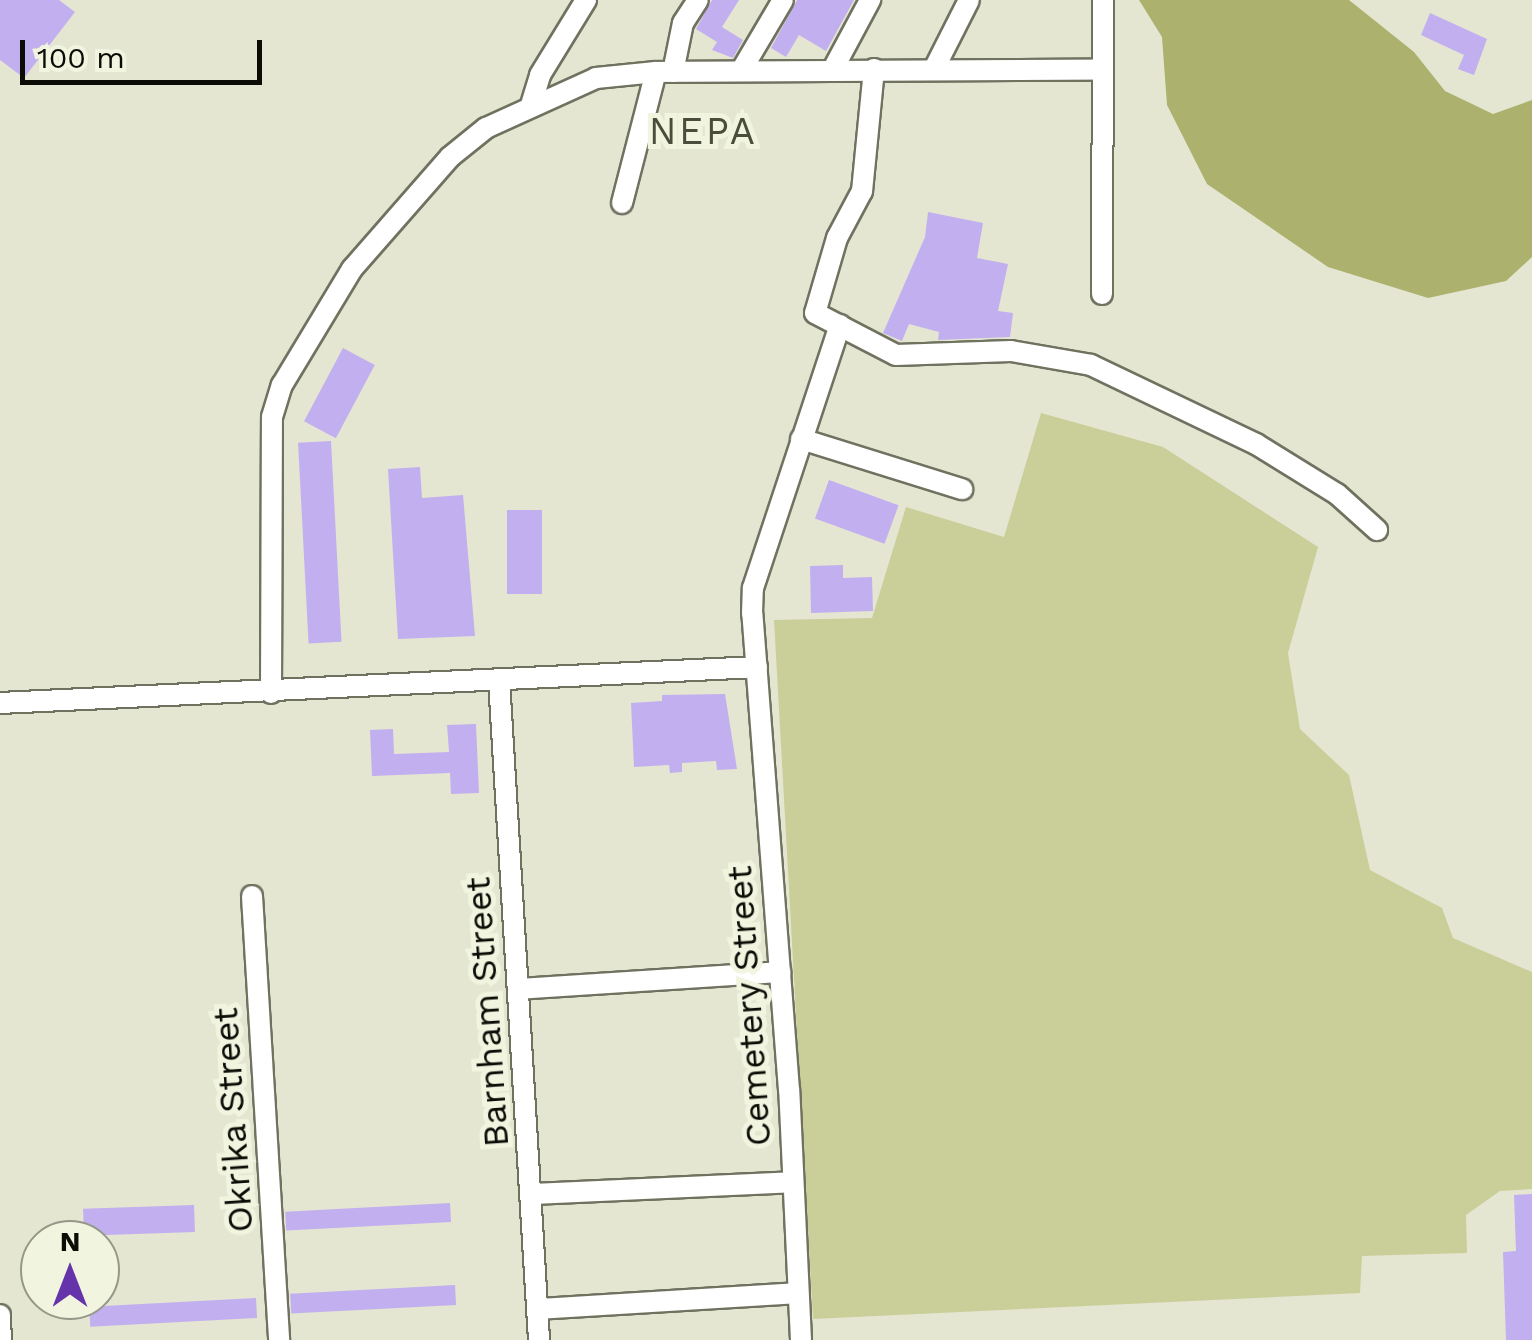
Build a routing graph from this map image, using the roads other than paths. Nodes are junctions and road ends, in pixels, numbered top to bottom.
1 (698, 0) edge
2 (784, 0) edge
3 (870, 0) edge
4 (969, 0) edge
5 (1104, 0) edge
6 (590, 1) edge
7 (874, 69) junction
8 (934, 69) junction
9 (1101, 70) junction
10 (741, 71) junction
11 (832, 71) junction
12 (665, 72) junction
13 (531, 105) junction
14 (622, 203) dead end
15 (1102, 294) dead end
16 (840, 325) junction
17 (801, 440) junction
18 (962, 489) dead end
19 (1376, 530) dead end
20 (756, 667) junction
21 (498, 680) junction
22 (272, 693) junction
23 (0, 703) edge
24 (252, 896) dead end
25 (780, 972) junction
26 (518, 989) junction
27 (793, 1182) junction
28 (532, 1194) junction
29 (798, 1293) junction
30 (538, 1308) junction
31 (0, 1315) edge
32 (1, 1338) edge
33 (279, 1340) edge
34 (539, 1340) edge
35 (801, 1340) edge

1 - 12 street
2 - 10 street
3 - 11 street
4 - 8 street
5 - 9 street
6 - 13 street
7 - 8 street
7 - 11 street
7 - 16 street
8 - 9 street
9 - 15 street
10 - 11 street
10 - 12 street
12 - 13 street
12 - 14 street
13 - 22 street
16 - 17 street, Cemetery Street
16 - 19 street
17 - 18 street
17 - 20 street, Cemetery Street
20 - 21 street
20 - 25 street, Cemetery Street
21 - 22 street
21 - 26 street, Barnham Street
22 - 23 street
24 - 33 street, Okrika Street
25 - 26 street
25 - 27 street, Cemetery Street
26 - 28 street, Barnham Street
27 - 28 street
27 - 29 street, Cemetery Street
28 - 30 street, Barnham Street
29 - 30 street
29 - 35 street, Cemetery Street
30 - 34 street, Barnham Street
31 - 32 street

